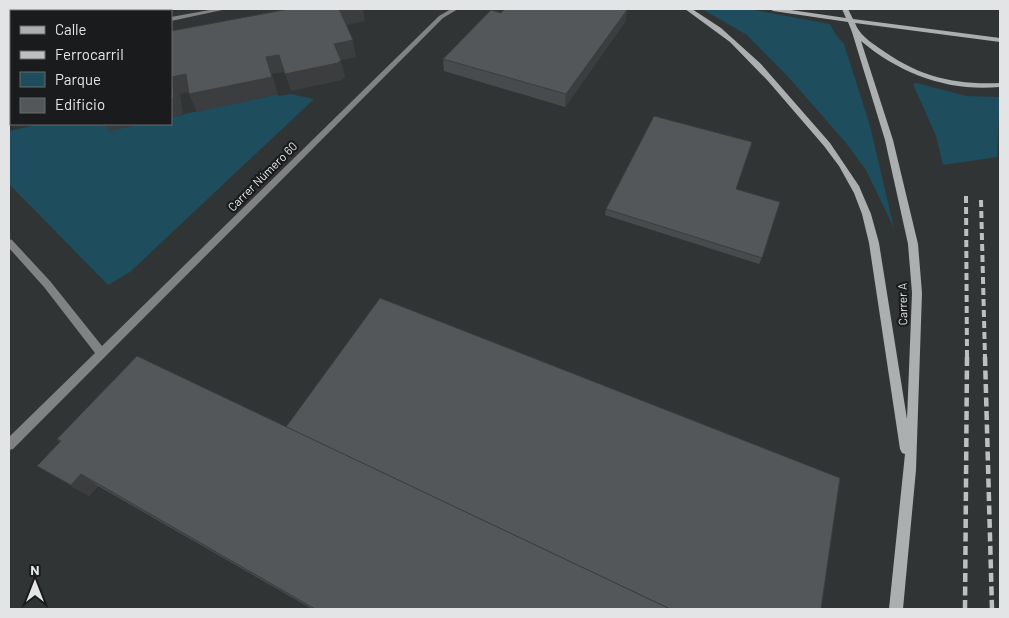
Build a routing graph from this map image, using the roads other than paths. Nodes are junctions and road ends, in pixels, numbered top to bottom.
1 (224, 9) edge
2 (455, 9) edge
3 (688, 9) edge
4 (773, 9) edge
5 (806, 9) edge
6 (845, 9) edge
7 (442, 13) edge
8 (172, 19) edge
9 (860, 23) junction
10 (855, 32) junction
11 (1000, 40) edge
12 (1000, 85) edge
13 (9, 242) edge
14 (102, 354) junction
15 (9, 445) edge
16 (910, 470) junction
17 (896, 609) edge

1 - 8 street
2 - 7 street, Carrer Número 60
3 - 16 main road
4 - 9 main road
5 - 9 main road
6 - 10 main road, Carrer A
7 - 14 street, Carrer Número 60
9 - 11 main road
10 - 12 main road
10 - 16 main road, Carrer A
13 - 14 street
14 - 15 street, Carrer Número 60
16 - 17 main road, Carrer A

